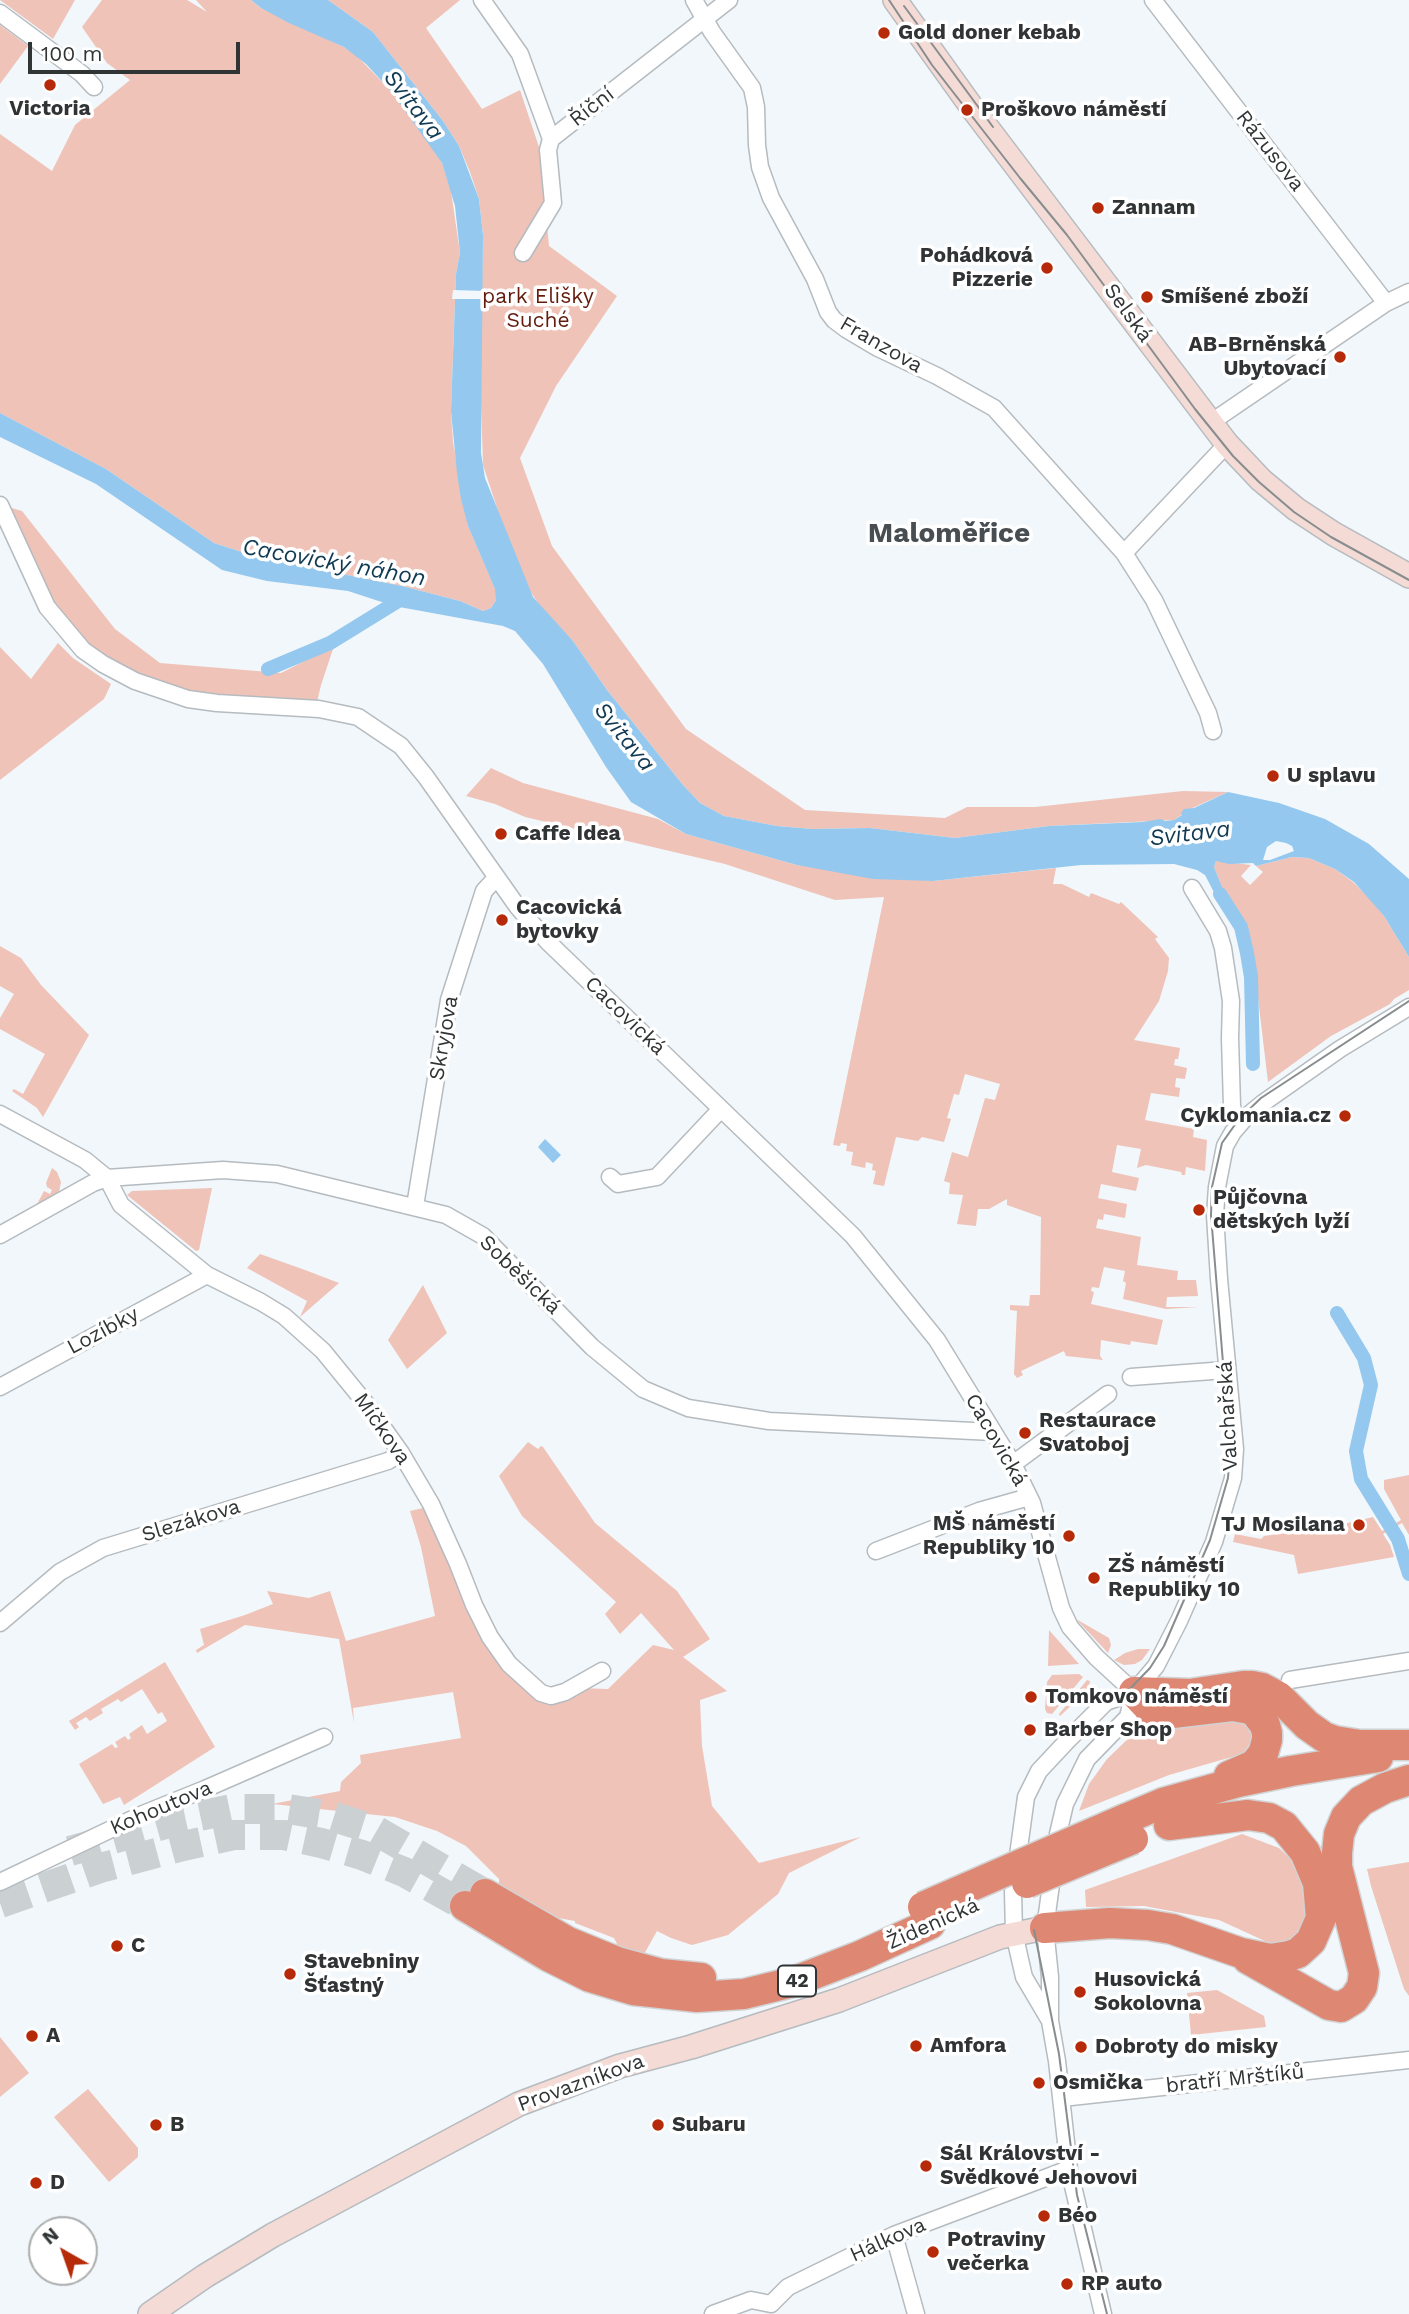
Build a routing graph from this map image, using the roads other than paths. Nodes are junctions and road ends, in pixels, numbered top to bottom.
1 (482, 0) edge
2 (694, 0) edge
3 (729, 0) edge
4 (895, 0) edge
5 (1153, 0) edge
6 (0, 13) edge
7 (706, 20) junction
8 (93, 87) dead end
9 (551, 139) junction
10 (523, 253) dead end
11 (1409, 292) edge
12 (1386, 303) junction
13 (1210, 423) junction
14 (1220, 450) junction
15 (0, 505) edge
16 (1124, 553) junction
17 (1409, 576) edge
18 (1213, 731) dead end
19 (496, 878) junction
20 (1192, 888) dead end
21 (1405, 1009) edge
22 (721, 1109) junction
23 (0, 1114) edge
24 (1241, 1122) junction
25 (610, 1177) dead end
26 (107, 1178) junction
27 (415, 1206) junction
28 (0, 1235) edge
29 (207, 1275) junction
30 (1226, 1370) junction
31 (1131, 1377) dead end
32 (0, 1387) edge
33 (1108, 1394) dead end
34 (993, 1433) junction
35 (401, 1454) junction
36 (1013, 1464) junction
37 (1029, 1497) junction
38 (876, 1551) dead end
39 (0, 1623) edge
40 (1409, 1661) edge
41 (602, 1671) dead end
42 (1290, 1680) dead end
43 (1134, 1692) junction
44 (324, 1737) dead end
45 (1409, 1745) edge
46 (1405, 1769) edge
47 (1166, 1814) junction
48 (0, 1882) edge
49 (475, 1900) tunnel mouth
50 (1045, 1928) junction
51 (1014, 1934) junction
52 (1229, 1949) junction
53 (1050, 2021) junction
54 (1409, 2060) edge
55 (1062, 2098) junction
56 (1069, 2169) junction
57 (894, 2235) junction
58 (770, 2309) edge
59 (150, 2314) edge
60 (713, 2314) edge
61 (916, 2314) edge
62 (1103, 2314) edge

1 - 9 street
2 - 7 street, Franzova
3 - 7 street, Říční
4 - 13 main road, Selská
5 - 12 street, Rázusova
6 - 8 street
7 - 9 street, Říční
7 - 16 street, Franzova
9 - 10 street, Říční
11 - 12 street
12 - 13 street
13 - 14 main road, Selská
14 - 16 street
14 - 17 main road, Selská
15 - 19 street, Cacovická
16 - 18 street, Franzova
19 - 22 street, Cacovická
19 - 27 street, Skryjova
20 - 24 street
21 - 24 street, Valchařská
22 - 25 street
22 - 34 street, Cacovická
23 - 26 street
24 - 30 street, Valchařská
26 - 27 street, Soběšická
26 - 28 street
26 - 29 street, Míčkova
27 - 34 street, Soběšická
29 - 32 street, Lozíbky
29 - 35 street, Míčkova
30 - 31 street
30 - 43 street, Valchařská
33 - 36 street
34 - 36 street, Cacovická
35 - 39 street, Slezákova
35 - 41 street, Míčkova
36 - 37 street, Cacovická
37 - 38 street
37 - 43 street, Cacovická
40 - 42 street
43 - 45 highway
43 - 47 highway
43 - 50 street
43 - 51 street
44 - 48 street, Kohoutova
46 - 47 highway, Židenická / 42
46 - 52 highway
47 - 49 highway, Židenická / 42, bridge
47 - 52 highway
50 - 51 main road, Provazníkova
50 - 52 highway
50 - 53 street
51 - 53 street
51 - 59 main road, Provazníkova
53 - 55 street
54 - 55 street, bratří Mrštíků
55 - 56 street
56 - 57 street, Hálkova
56 - 62 street
57 - 58 street, Hálkova
57 - 61 street
58 - 60 street, Hálkova

